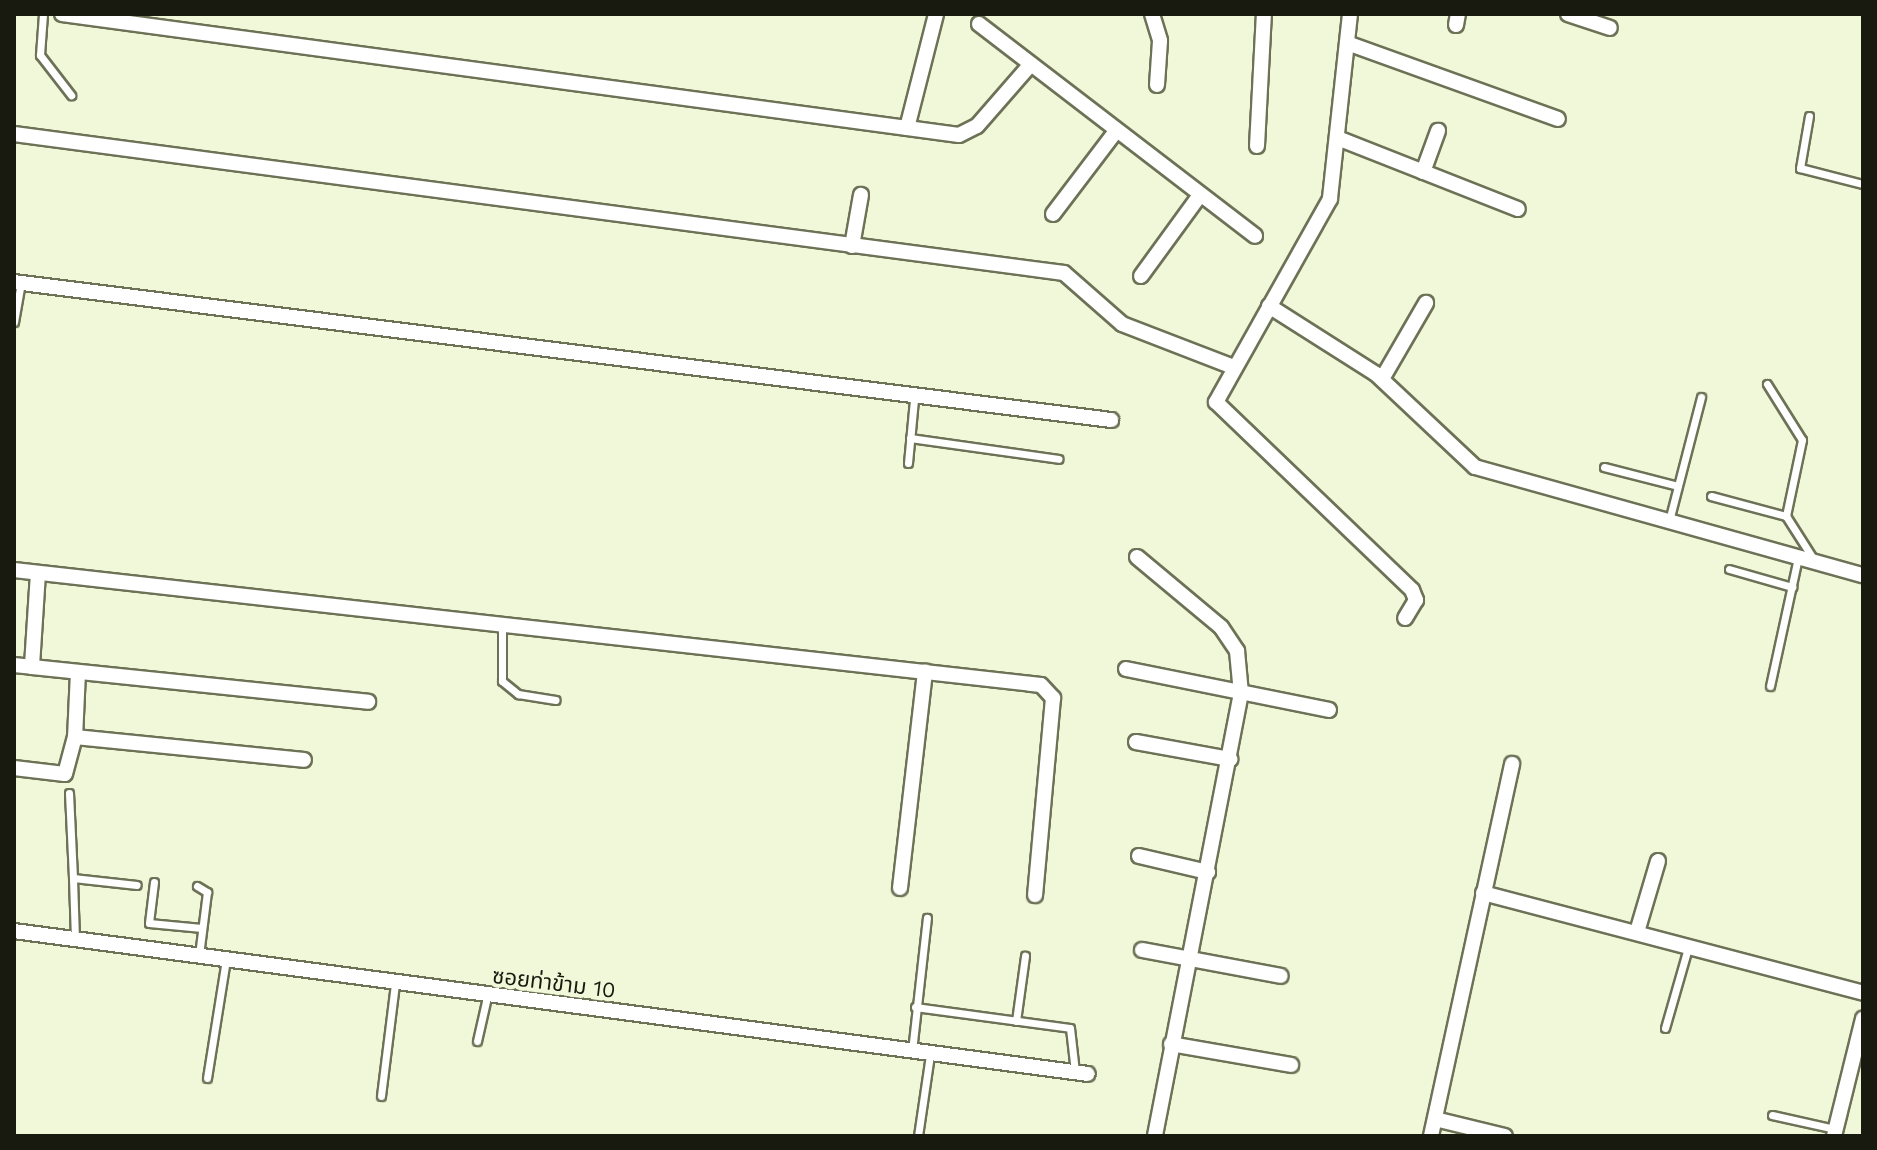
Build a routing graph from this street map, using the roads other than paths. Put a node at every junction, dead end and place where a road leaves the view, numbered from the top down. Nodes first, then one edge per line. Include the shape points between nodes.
1 (43, 14) edge
2 (62, 14) edge
3 (936, 14) edge
4 (1152, 14) edge
5 (1264, 14) edge
6 (1350, 14) edge
7 (1568, 14) edge
8 (979, 24) dead end
9 (1610, 28) dead end
10 (1347, 43) junction
11 (1031, 64) junction
12 (1157, 85) dead end
13 (71, 95) dead end
14 (1809, 116) dead end
15 (1558, 119) dead end
16 (907, 128) junction
17 (1116, 131) junction
18 (1438, 131) dead end
19 (14, 134) edge
20 (1340, 139) junction
21 (1257, 146) dead end
22 (1423, 172) junction
23 (1863, 184) edge
24 (861, 195) dead end
25 (1200, 195) junction
26 (1518, 209) dead end
27 (1053, 214) dead end
28 (1255, 236) dead end
29 (852, 246) junction
30 (1141, 276) dead end
31 (17, 283) edge
32 (1426, 303) dead end
33 (1269, 306) junction
34 (14, 322) edge
35 (1231, 366) junction
36 (1382, 379) junction
37 (1767, 384) dead end
38 (1701, 397) dead end
39 (914, 399) junction
40 (1111, 420) dead end
41 (910, 438) junction
42 (1059, 459) dead end
43 (908, 463) dead end
44 (1604, 467) dead end
45 (1678, 486) junction
46 (1711, 496) dead end
47 (1786, 516) junction
48 (1670, 517) junction
49 (1799, 556) junction
50 (1137, 557) dead end
51 (1814, 560) junction
52 (1729, 569) dead end
53 (14, 570) edge
54 (38, 573) junction
55 (1863, 575) edge
56 (1792, 587) junction
57 (1405, 618) dead end
58 (502, 624) junction
59 (14, 665) edge
60 (32, 667) junction
61 (1126, 669) dead end
62 (925, 671) junction
63 (78, 672) junction
64 (1770, 686) dead end
65 (1241, 693) junction
66 (556, 700) dead end
67 (368, 702) dead end
68 (1329, 710) dead end
69 (75, 737) junction
70 (1136, 742) dead end
71 (1230, 759) junction
72 (304, 760) dead end
73 (1512, 764) dead end
74 (14, 768) edge
75 (69, 793) dead end
76 (1139, 856) dead end
77 (1658, 861) dead end
78 (1208, 872) junction
79 (73, 878) junction
80 (154, 882) dead end
81 (137, 885) dead end
82 (197, 886) dead end
83 (900, 888) dead end
84 (1483, 893) junction
85 (1035, 895) dead end
86 (927, 918) dead end
87 (202, 928) junction
88 (14, 931) edge
89 (1637, 932) junction
90 (75, 939) junction
91 (1688, 948) junction
92 (1142, 950) dead end
93 (199, 955) junction
94 (1025, 956) dead end
95 (1189, 959) junction
96 (226, 960) junction
97 (1281, 976) dead end
98 (396, 981) junction
99 (1863, 993) edge
100 (487, 997) junction
101 (915, 1007) junction
102 (1863, 1019) edge
103 (1016, 1021) junction
104 (1665, 1028) dead end
105 (477, 1041) dead end
106 (1171, 1044) junction
107 (912, 1052) junction
108 (930, 1055) junction
109 (1291, 1065) dead end
110 (1082, 1073) joint
111 (207, 1078) dead end
112 (381, 1096) dead end
113 (1772, 1115) dead end
114 (1435, 1119) junction
115 (1835, 1133) edge
116 (918, 1136) edge
117 (1155, 1136) edge
118 (1431, 1136) edge
119 (1505, 1136) edge

1 - 13 lane via 40,55
2 - 16 street
3 - 16 street
4 - 12 street
5 - 21 street
6 - 10 street
7 - 9 street
8 - 11 street
10 - 15 street
10 - 20 street
11 - 16 street via 970,132
11 - 17 street
14 - 23 lane via 1800,168
17 - 25 street
17 - 27 street
18 - 22 street
19 - 29 street
20 - 22 street
20 - 33 street via 1330,199
22 - 26 street
24 - 29 street
25 - 28 street
25 - 30 street
29 - 35 street via 1064,273 1122,324
31 - 34 lane
31 - 39 street
32 - 36 street
33 - 35 street
33 - 36 street
35 - 57 street via 1216,402 1412,590 1416,600
36 - 48 street via 1475,467
37 - 47 lane via 1802,440
38 - 45 lane
39 - 40 street
39 - 41 lane
41 - 42 lane
41 - 43 lane
44 - 45 lane
45 - 48 lane
46 - 47 lane
47 - 51 lane
48 - 49 street
49 - 51 street
49 - 56 lane
50 - 65 street via 1226,633 1237,651
51 - 55 street
52 - 56 lane
53 - 54 street
54 - 58 street
54 - 60 street
56 - 64 lane
58 - 62 street
58 - 66 lane via 502,681 518,694
59 - 60 street
60 - 63 street
61 - 65 street
62 - 83 street
62 - 85 street via 1041,685 1052,694
63 - 67 street
63 - 69 street
65 - 68 street
65 - 71 street
69 - 72 street
69 - 74 street via 65,774
70 - 71 street
71 - 78 street
73 - 84 street
75 - 79 lane
76 - 78 street
77 - 89 street
78 - 95 street
79 - 81 lane
79 - 90 lane
80 - 87 lane via 149,923
82 - 87 lane via 207,892
84 - 89 street
84 - 114 street
86 - 101 lane
87 - 93 lane
88 - 90 street, ซอยท่าข้าม 10
89 - 91 street
90 - 93 street, ซอยท่าข้าม 10
91 - 99 street
91 - 104 lane
92 - 95 street
93 - 96 street, ซอยท่าข้าม 10
94 - 103 lane
95 - 97 street
95 - 106 street
96 - 98 street, ซอยท่าข้าม 10
96 - 111 lane
98 - 100 street, ซอยท่าข้าม 10
98 - 112 lane
100 - 105 lane
100 - 107 street, ซอยท่าข้าม 10
101 - 103 lane
101 - 107 lane
102 - 115 street
103 - 110 lane via 1070,1028
106 - 109 street
106 - 117 street
107 - 108 street, ซอยท่าข้าม 10
108 - 110 street, ซอยท่าข้าม 10
108 - 116 lane
113 - 115 lane
114 - 118 street
114 - 119 street

